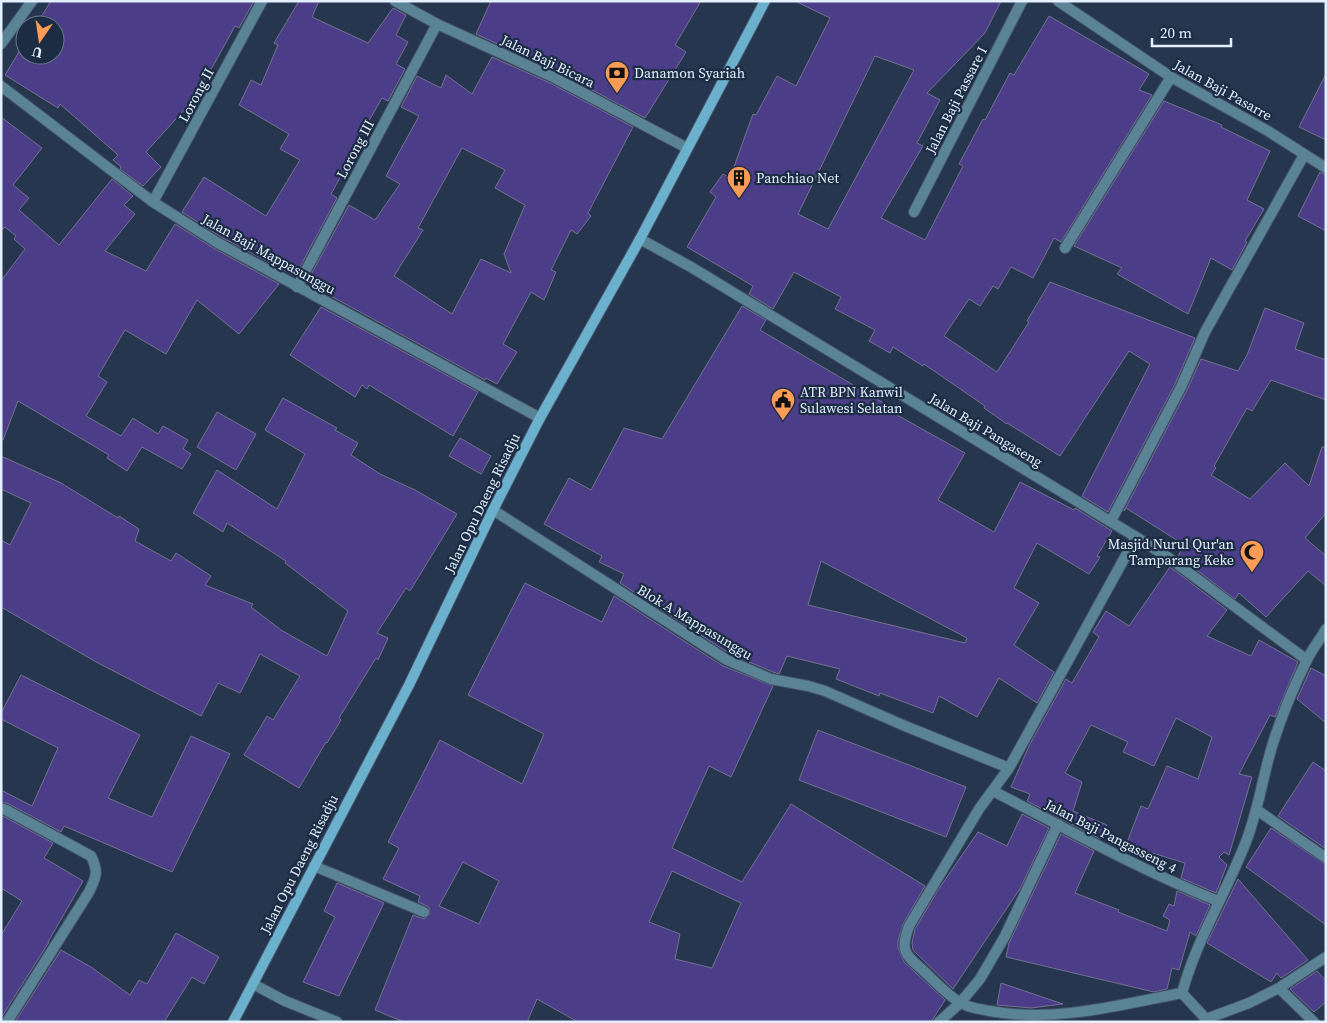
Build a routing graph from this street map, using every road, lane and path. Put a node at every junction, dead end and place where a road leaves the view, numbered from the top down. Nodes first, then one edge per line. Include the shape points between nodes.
1 (32, 1) edge
2 (262, 1) edge
3 (395, 1) edge
4 (765, 1) edge
5 (1022, 1) edge
6 (1058, 1) edge
7 (437, 24) junction
8 (1, 44) edge
9 (1171, 77) junction
10 (1, 86) edge
11 (687, 148) junction
12 (1304, 155) junction
13 (1326, 168) edge
14 (153, 202) junction
15 (914, 212) dead end
16 (640, 239) junction
17 (1065, 248) dead end
18 (298, 287) junction
19 (540, 418) junction
20 (493, 510) junction
21 (1111, 521) junction
22 (1136, 537) junction
23 (1326, 629) edge
24 (1307, 660) junction
25 (1010, 768) junction
26 (993, 791) junction
27 (4, 809) dead end
28 (1257, 810) junction
29 (1058, 824) junction
30 (1326, 858) edge
31 (314, 866) junction
32 (1218, 901) junction
33 (424, 912) dead end
34 (1326, 957) edge
35 (252, 984) junction
36 (1279, 988) junction
37 (1182, 993) junction
38 (960, 1003) junction
39 (943, 1020) edge
40 (1206, 1020) edge
41 (7, 1022) edge
42 (233, 1022) edge
43 (338, 1022) edge
44 (1314, 1022) edge

1 - 8 street
2 - 14 street, Lorong II
3 - 7 street, Jalan Baji Bicara
4 - 11 main road, Jalan Opu Daeng Risadju
5 - 15 street, Jalan Baji Passare I
6 - 9 street, Jalan Baji Pasarre
7 - 11 street, Jalan Baji Bicara via 553,77
7 - 18 street, Lorong III
9 - 12 street, Jalan Baji Pasarre via 1268,130
9 - 17 street
10 - 14 street, Jalan Baji Mappasunggu
11 - 16 main road, Jalan Opu Daeng Risadju
12 - 13 street, Jalan Baji Pasarre
12 - 21 street via 1205,332 1181,387
14 - 18 street, Jalan Baji Mappasunggu
16 - 19 main road, Jalan Opu Daeng Risadju
16 - 21 street, Jalan Baji Pangaseng
18 - 19 street, Jalan Baji Mappasunggu
19 - 20 main road, Jalan Opu Daeng Risadju
20 - 25 street, Blok A Mappasunggu via 727,660 771,679 825,691
20 - 31 main road, Jalan Opu Daeng Risadju via 409,685
21 - 22 street, Jalan Baji Pangaseng
22 - 24 street, Jalan Baji Pangaseng
22 - 25 street
23 - 24 street
24 - 28 street via 1292,690 1273,745
25 - 26 street
26 - 29 street, Jalan Baji Pangasseng 4
26 - 38 street via 938,877 909,926 905,939 904,951 911,960
27 - 41 street via 91,856 96,865 96,876 89,892
28 - 30 street
28 - 32 street
29 - 32 street, Jalan Baji Pangasseng 4 via 1179,886
29 - 38 street via 1006,936 980,979
31 - 33 street
31 - 35 main road, Jalan Opu Daeng Risadju
32 - 37 street via 1189,966
34 - 36 street
35 - 42 main road, Jalan Opu Daeng Risadju
35 - 43 street
36 - 40 street
36 - 44 street
37 - 38 street via 1096,1010 1041,1015 994,1012
37 - 40 street
38 - 39 street

